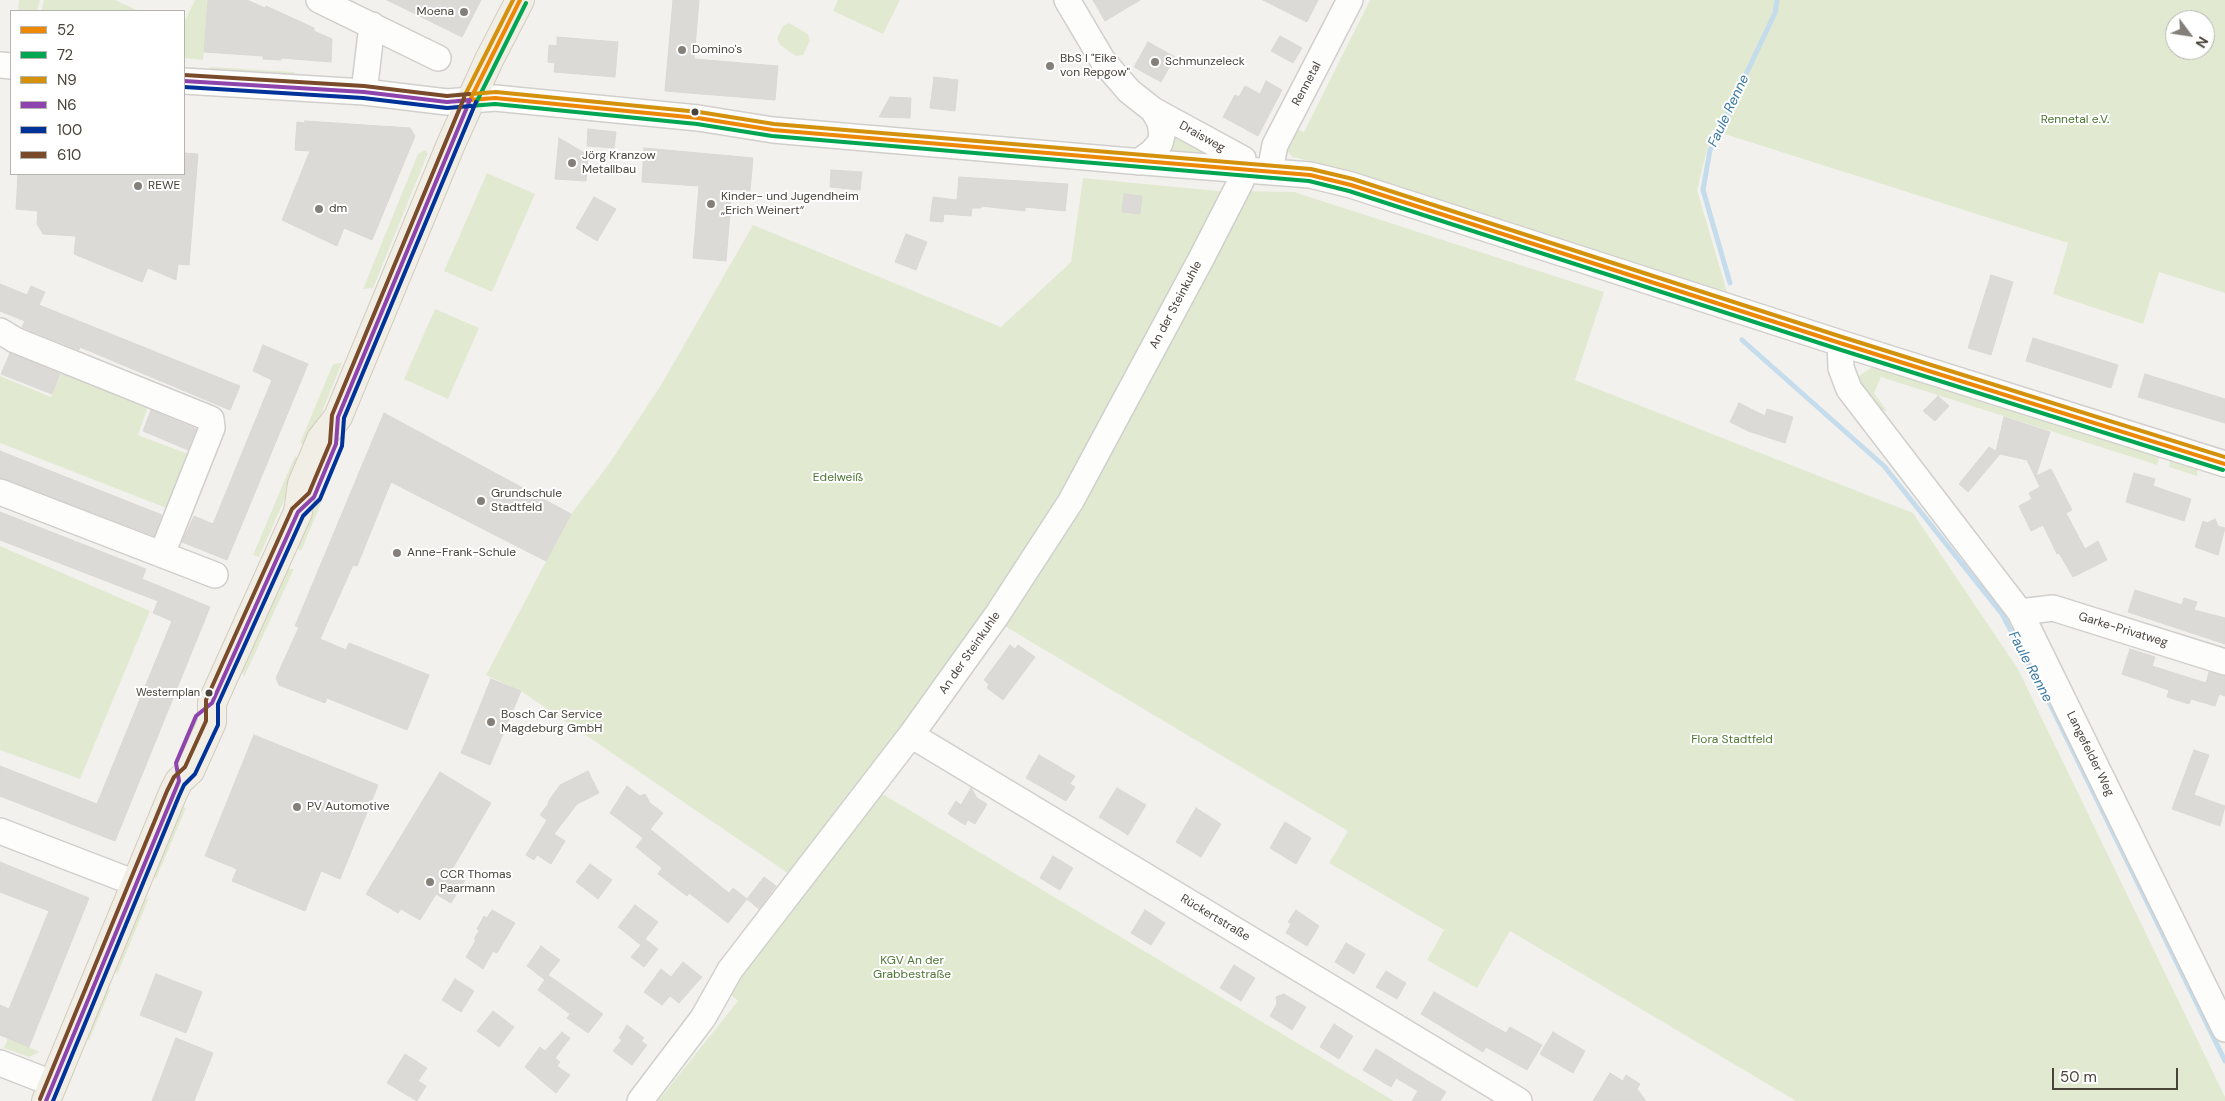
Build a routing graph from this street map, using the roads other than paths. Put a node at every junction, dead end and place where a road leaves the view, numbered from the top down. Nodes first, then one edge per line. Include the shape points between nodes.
1 (319, 0) edge
2 (520, 0) edge
3 (1067, 0) edge
4 (1350, 0) edge
5 (372, 26) junction
6 (438, 58) dead end
7 (185, 81) edge
8 (364, 92) junction
9 (470, 100) junction
10 (1153, 110) junction
11 (1138, 162) junction
12 (1243, 169) junction
13 (1270, 170) junction
14 (1, 334) edge
15 (1840, 343) junction
16 (2225, 464) edge
17 (0, 492) edge
18 (162, 554) junction
19 (215, 575) dead end
20 (2020, 612) junction
21 (2225, 662) edge
22 (911, 735) junction
23 (0, 831) edge
24 (135, 883) junction
25 (2225, 1029) edge
26 (0, 1063) edge
27 (50, 1093) edge
28 (640, 1101) edge
29 (1520, 1101) edge

1 - 5 street
2 - 9 main road
3 - 10 street, Draisweg via 1110,69 1129,91
4 - 13 street, Rennetal via 1275,145
5 - 6 street
5 - 8 street
7 - 8 street
8 - 9 street via 447,102
9 - 11 street via 496,98 698,118 774,130
9 - 24 main road via 338,417 336,444 314,497 298,512 212,703 196,716 176,764 179,781
10 - 11 street, Draisweg via 1160,122 1161,140
10 - 12 street, Draisweg via 1243,159
11 - 12 street
12 - 13 street
12 - 22 street, An der Steinkuhle via 1241,181 1205,252 1071,501 997,615
13 - 15 street via 1351,185
14 - 18 street via 212,420 213,426
15 - 16 street
15 - 20 street, Langefelder Weg via 1841,368 1849,389
17 - 18 street
18 - 19 street
20 - 21 street, Garke-Privatweg via 2053,608
20 - 25 street, Langefelder Weg
22 - 28 street, An der Steinkuhle via 730,970 703,1018
22 - 29 street, Rückertstraße
23 - 24 street
24 - 27 main road
26 - 27 street

